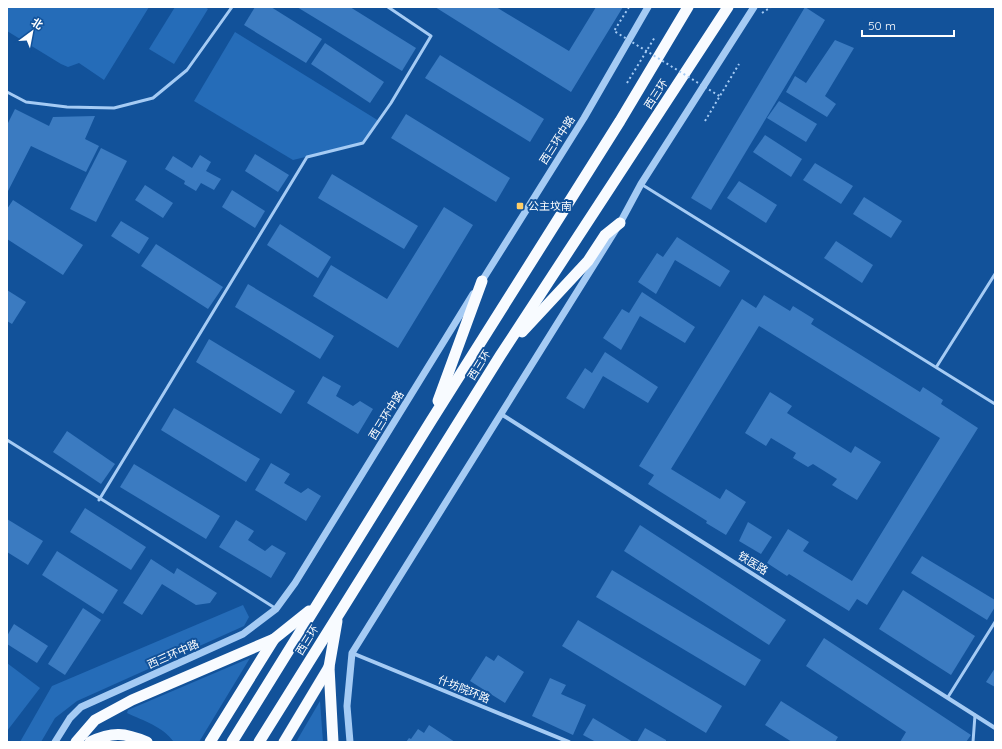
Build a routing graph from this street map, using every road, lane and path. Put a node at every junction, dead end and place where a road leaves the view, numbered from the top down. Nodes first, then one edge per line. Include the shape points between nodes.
1 (232, 7) edge
2 (388, 7) edge
3 (629, 7) edge
4 (648, 7) edge
5 (688, 7) edge
6 (728, 7) edge
7 (754, 7) edge
8 (658, 33) dead end
9 (646, 51) junction
10 (739, 64) dead end
11 (627, 83) dead end
12 (7, 92) edge
13 (721, 97) junction
14 (705, 121) dead end
15 (641, 184) junction
16 (620, 223) junction
17 (995, 274) edge
18 (482, 280) junction
19 (500, 356) junction
20 (937, 366) junction
21 (995, 404) edge
22 (500, 414) junction
23 (431, 421) junction
24 (7, 440) edge
25 (99, 500) junction
26 (316, 606) junction
27 (276, 609) junction
28 (338, 614) junction
29 (995, 622) edge
30 (274, 639) junction
31 (352, 653) junction
32 (329, 667) junction
33 (948, 697) junction
34 (975, 715) junction
35 (995, 728) edge
36 (55, 742) edge
37 (76, 742) edge
38 (90, 742) edge
39 (147, 742) edge
40 (210, 742) edge
41 (232, 742) edge
42 (259, 742) edge
43 (284, 742) edge
44 (333, 742) edge
45 (350, 742) edge
46 (569, 742) edge
47 (973, 742) edge

1 - 12 lane via 187,70 153,98 114,108 98,108 26,102
2 - 25 lane via 431,36 391,103 363,143 307,157
3 - 9 path, bridge via 614,31
4 - 18 street, 西三环中路 via 584,118
5 - 23 highway, 西三环 via 620,121
6 - 19 highway, 西三环
7 - 15 street
8 - 9 path
9 - 11 path
9 - 13 path, bridge
10 - 13 path
13 - 14 path
15 - 16 street
15 - 20 lane
16 - 19 highway via 605,235 588,261
16 - 22 street
17 - 20 lane
18 - 23 highway
18 - 27 street, 西三环中路
19 - 28 highway, 西三环
20 - 21 lane
22 - 31 street
22 - 33 street, 铁医路
23 - 26 highway, 西三环
24 - 25 lane
25 - 27 lane
26 - 30 highway
26 - 41 highway, 西三环
27 - 36 street, 西三环中路 via 243,634 81,707 70,718
28 - 32 highway
28 - 42 highway, 西三环
29 - 33 lane
30 - 37 highway via 132,700 95,720
30 - 40 highway
31 - 45 street via 347,706
31 - 46 street, 什坊院环路
32 - 43 highway
32 - 44 highway
33 - 34 street, 铁医路
34 - 35 street, 铁医路
34 - 47 lane
38 - 39 highway via 105,735 126,734

